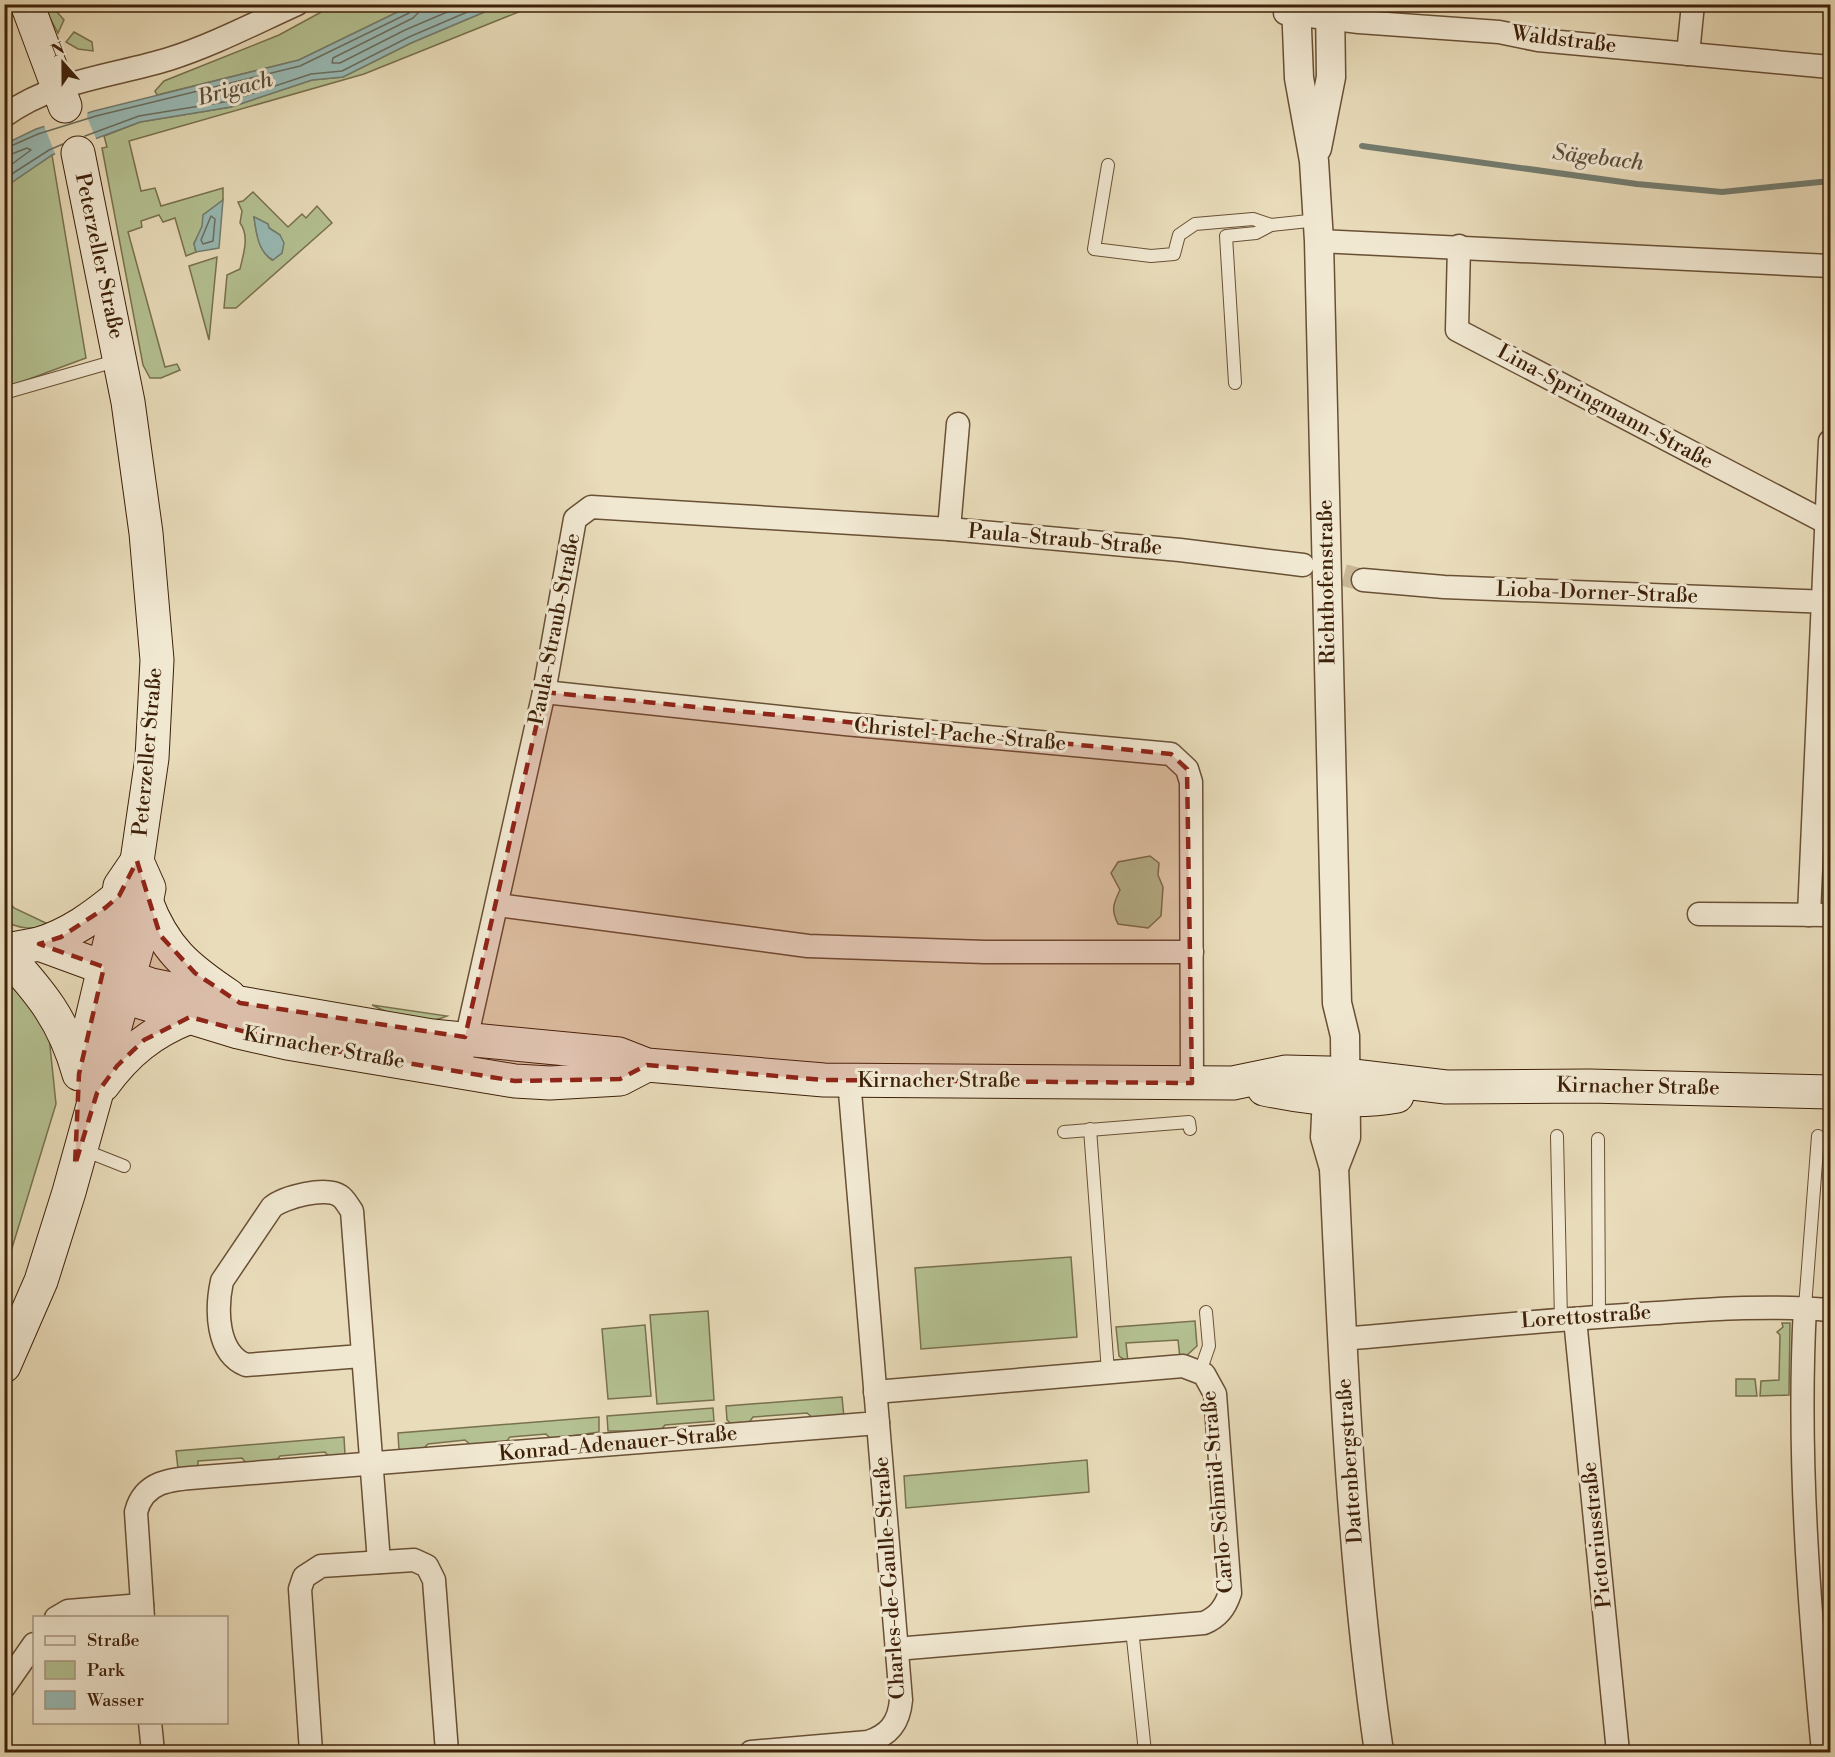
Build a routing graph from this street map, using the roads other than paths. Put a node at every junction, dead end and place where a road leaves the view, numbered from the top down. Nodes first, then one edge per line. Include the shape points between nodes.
1 (27, 4) edge
2 (297, 4) edge
3 (1693, 4) edge
4 (1292, 11) edge
5 (1331, 12) edge
6 (1688, 54) junction
7 (1830, 68) edge
8 (62, 97) junction
9 (4, 116) edge
10 (78, 153) dead end
11 (1314, 161) junction
12 (1108, 165) dead end
13 (1271, 225) junction
14 (1318, 230) junction
15 (1459, 246) junction
16 (1830, 266) edge
17 (120, 360) junction
18 (1235, 383) dead end
19 (4, 393) edge
20 (957, 424) dead end
21 (1830, 441) edge
22 (1827, 522) junction
23 (949, 529) junction
24 (1303, 564) tunnel mouth
25 (1363, 580) tunnel mouth
26 (1827, 602) edge
27 (544, 692) junction
28 (132, 898) junction
29 (498, 905) junction
30 (1699, 914) dead end
31 (1820, 915) edge
32 (15, 948) edge
33 (1192, 952) junction
34 (113, 982) junction
35 (240, 1004) junction
36 (190, 1017) junction
37 (465, 1037) junction
38 (552, 1067) junction
39 (460, 1072) junction
40 (849, 1080) junction
41 (1192, 1083) junction
42 (88, 1084) junction
43 (1337, 1085) junction
44 (1830, 1092) edge
45 (1090, 1129) junction
46 (1190, 1129) dead end
47 (1064, 1131) dead end
48 (1557, 1136) dead end
49 (1818, 1136) dead end
50 (1598, 1139) dead end
51 (77, 1157) junction
52 (124, 1166) dead end
53 (1805, 1307) junction
54 (1830, 1310) edge
55 (1206, 1312) dead end
56 (1599, 1316) junction
57 (1568, 1319) junction
58 (1342, 1339) junction
59 (362, 1356) junction
60 (4, 1366) edge
61 (1200, 1371) junction
62 (1108, 1372) junction
63 (876, 1392) junction
64 (878, 1423) junction
65 (373, 1464) junction
66 (379, 1562) junction
67 (142, 1611) edge
68 (58, 1616) edge
69 (1132, 1629) junction
70 (33, 1645) edge
71 (896, 1649) junction
72 (4, 1687) edge
73 (150, 1724) edge
74 (153, 1752) edge
75 (311, 1752) edge
76 (447, 1752) edge
77 (751, 1752) edge
78 (1145, 1752) edge
79 (1379, 1752) edge
80 (1618, 1752) edge
81 (1823, 1752) edge

1 - 8 main road
2 - 8 street via 172,58 104,73
3 - 6 street
4 - 5 street, Waldstraße
4 - 11 street, Richthofenstraße
5 - 6 street, Waldstraße via 1538,40
5 - 11 street, Richthofenstraße via 1331,77
6 - 7 street, Waldstraße
8 - 9 street via 38,97
10 - 17 main road, Peterzeller Straße
11 - 14 street, Richthofenstraße
12 - 13 lane via 1094,249 1151,256 1174,254 1179,235 1195,224 1253,219
13 - 14 lane
13 - 18 lane via 1256,233 1226,236
14 - 15 street
14 - 43 street, Richthofenstraße via 1337,1003 1345,1036
15 - 16 street
15 - 22 street, Lina-Springmann-Straße via 1457,330
17 - 19 lane, Peterzeller Straße
17 - 28 main road, Peterzeller Straße via 146,533 157,660 152,758 137,861 149,888
20 - 23 street, Paula-Straub-Straße
21 - 22 street
22 - 26 street
23 - 24 street, Paula-Straub-Straße
23 - 27 street, Paula-Straub-Straße via 591,507 575,519
25 - 26 street, Lioba-Dorner-Straße
26 - 31 street
27 - 29 street, Paula-Straub-Straße
27 - 33 street, Christel-Pache-Straße via 1171,754 1181,761 1191,782
28 - 32 main road via 61,937
28 - 34 main road, Peterzeller Straße
28 - 35 main road via 195,973
29 - 33 street via 808,946 985,952
29 - 37 street, Paula-Straub-Straße
30 - 31 street
32 - 34 main road, Kirnacher Straße via 27,962
32 - 42 main road via 58,1017
33 - 41 street, Christel-Pache-Straße
34 - 35 main road, Kirnacher Straße via 151,985
34 - 36 main road, Kirnacher Straße
34 - 42 main road, Peterzeller Straße
35 - 37 main road, Kirnacher Straße via 432,1036
36 - 39 main road, Kirnacher Straße via 287,1043
36 - 42 main road via 144,1040 117,1066
37 - 38 main road, Kirnacher Straße
37 - 39 street, Paula-Straub-Straße
38 - 39 main road, Kirnacher Straße via 515,1081
38 - 40 main road, Kirnacher Straße via 619,1054 647,1065
40 - 41 main road, Kirnacher Straße
40 - 63 street
41 - 43 main road, Kirnacher Straße via 1233,1083 1286,1094
42 - 51 main road
43 - 44 main road, Kirnacher Straße
43 - 58 street, Dattenbergstraße via 1325,1137 1334,1168
45 - 46 lane via 1189,1122
45 - 47 lane
45 - 62 lane
48 - 57 lane
49 - 53 lane
50 - 56 lane
51 - 52 lane
51 - 60 main road via 41,1281
53 - 54 street, Lorettostraße
53 - 56 street, Lorettostraße
53 - 81 street via 1804,1441 1810,1613
55 - 61 lane via 1209,1346
56 - 57 street, Lorettostraße
57 - 58 street, Lorettostraße
57 - 80 street, Pictoriusstraße
58 - 79 street, Dattenbergstraße via 1351,1495 1367,1670
59 - 59 street via 352,1211 341,1196 332,1192 280,1200 222,1281 222,1341 227,1352 246,1365
59 - 65 street
61 - 62 street, Carlo-Schmid-Straße via 1183,1366
61 - 69 street, Carlo-Schmid-Straße via 1215,1394 1230,1593 1220,1613 1204,1623
62 - 63 street, Carlo-Schmid-Straße
63 - 64 street
64 - 65 street, Konrad-Adenauer-Straße
64 - 71 street, Charles-de-Gaulle-Straße
65 - 66 street
65 - 67 street, Konrad-Adenauer-Straße via 158,1483 139,1501 136,1512
66 - 75 street via 321,1566 309,1571 301,1583
66 - 76 street via 414,1560 427,1566 434,1580
67 - 68 street via 68,1611
69 - 71 street, Carlo-Schmid-Straße
69 - 78 lane
70 - 72 street
71 - 77 street, Charles-de-Gaulle-Straße via 900,1712 893,1728 879,1739
73 - 74 street

